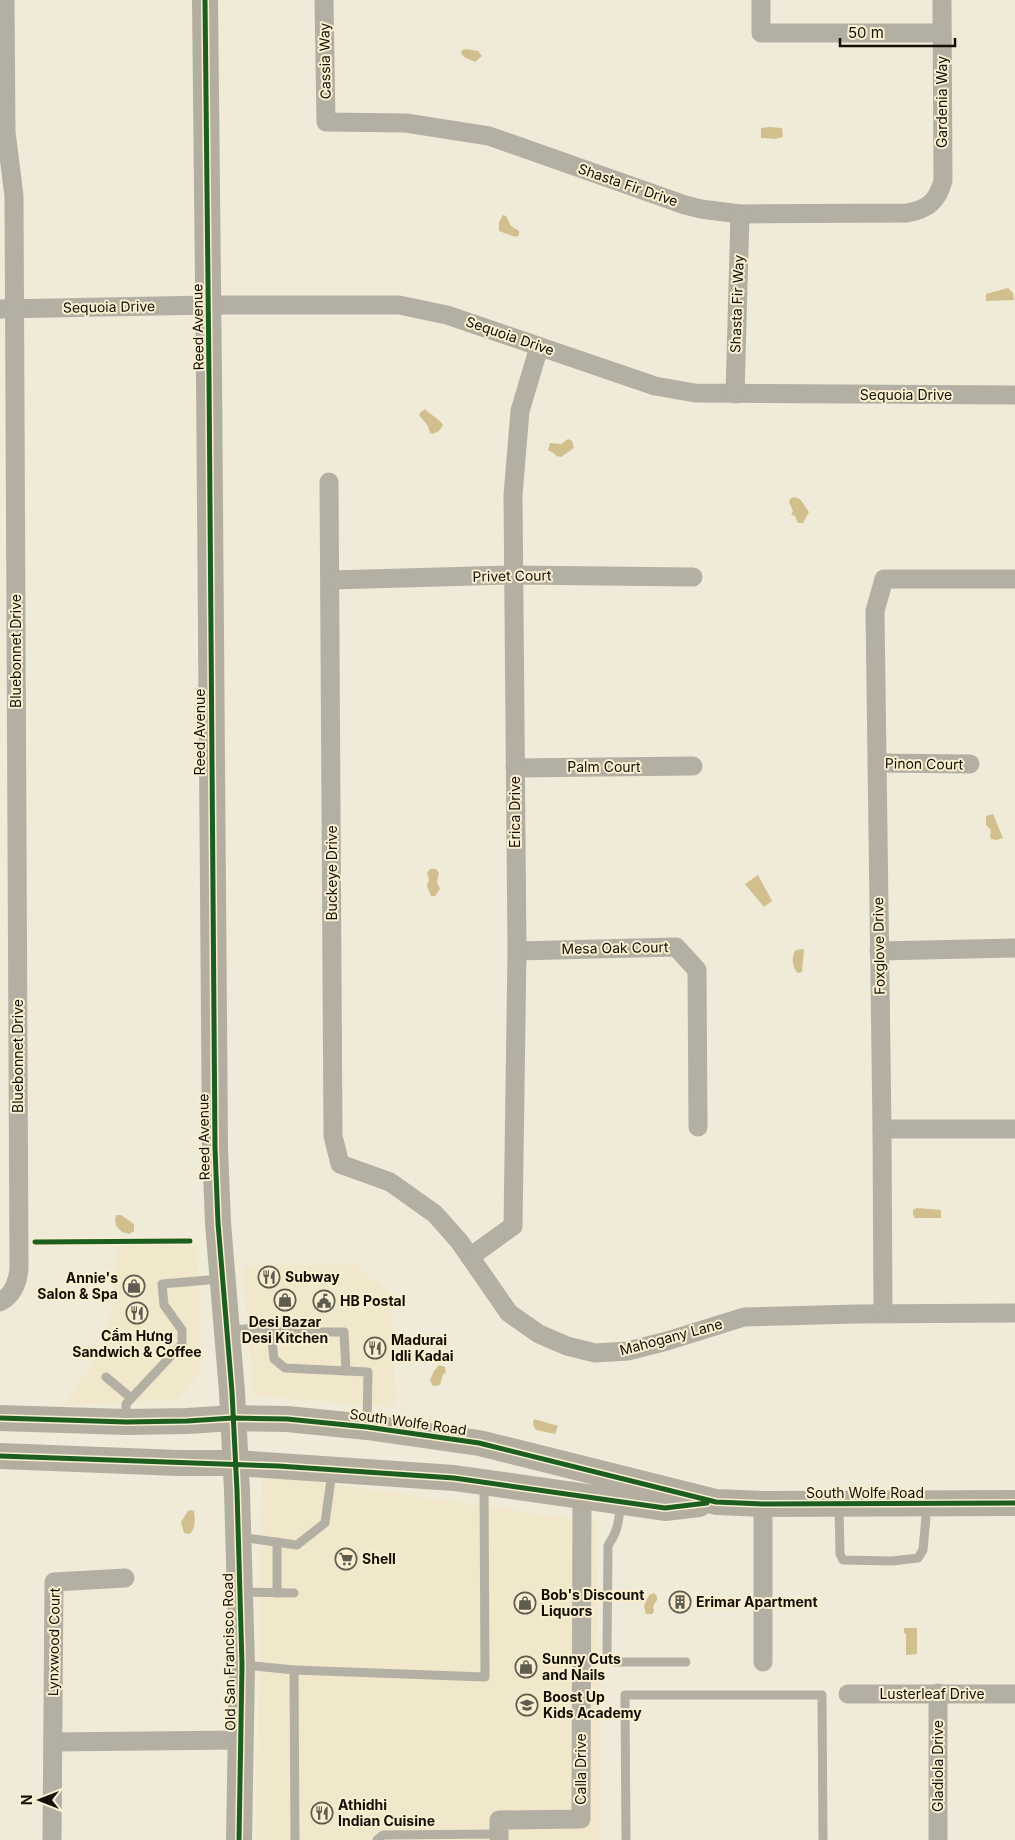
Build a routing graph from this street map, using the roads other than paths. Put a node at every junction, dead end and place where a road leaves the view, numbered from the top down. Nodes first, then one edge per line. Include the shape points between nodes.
1 (5, 0) edge
2 (205, 0) edge
3 (324, 0) edge
4 (761, 0) edge
5 (942, 0) edge
6 (942, 33) junction
7 (326, 122) joint
8 (933, 201) joint
9 (740, 214) junction
10 (209, 305) junction
11 (7, 309) edge
12 (539, 347) junction
13 (735, 394) junction
14 (1015, 395) edge
15 (330, 482) dead end
16 (514, 575) junction
17 (693, 577) dead end
18 (1015, 579) edge
19 (331, 580) junction
20 (877, 763) junction
21 (970, 764) dead end
22 (693, 766) dead end
23 (515, 768) junction
24 (8, 792) edge
25 (1015, 948) edge
26 (516, 950) junction
27 (879, 951) junction
28 (698, 1127) dead end
29 (882, 1129) junction
30 (1015, 1129) edge
31 (340, 1164) joint
32 (470, 1257) junction
33 (222, 1279) junction
34 (3, 1300) edge
35 (1015, 1313) edge
36 (883, 1314) junction
37 (227, 1330) junction
38 (271, 1332) junction
39 (346, 1371) junction
40 (106, 1377) dead end
41 (128, 1410) junction
42 (0, 1418) edge
43 (233, 1418) junction
44 (367, 1427) junction
45 (0, 1456) edge
46 (236, 1463) junction
47 (333, 1470) junction
48 (484, 1482) junction
49 (582, 1496) junction
50 (621, 1502) junction
51 (716, 1502) junction
52 (1015, 1503) edge
53 (763, 1504) junction
54 (839, 1504) junction
55 (927, 1504) junction
56 (238, 1537) junction
57 (277, 1542) junction
58 (125, 1578) dead end
59 (240, 1592) junction
60 (277, 1593) junction
61 (294, 1593) dead end
62 (686, 1662) dead end
63 (763, 1662) dead end
64 (242, 1665) junction
65 (294, 1670) junction
66 (938, 1693) junction
67 (848, 1694) dead end
68 (1015, 1694) edge
69 (241, 1740) junction
70 (53, 1742) junction
71 (499, 1837) edge
72 (52, 1840) edge
73 (239, 1840) edge
74 (296, 1840) edge
75 (377, 1840) edge
76 (626, 1840) edge
77 (823, 1840) edge
78 (938, 1840) edge

1 - 11 street, Bluebonnet Drive via 6,132 14,196
2 - 10 main road, Reed Avenue
3 - 7 street, Cassia Way
4 - 6 street via 761,33
5 - 6 street, Gardenia Way
6 - 8 street, Gardenia Way via 943,180
7 - 9 street, Shasta Fir Drive via 406,123 489,136 685,205
8 - 9 street, Shasta Fir Drive via 925,208 907,213
9 - 13 street, Shasta Fir Way
10 - 11 street, Sequoia Drive
10 - 12 street, Sequoia Drive via 400,306 447,315
10 - 33 main road, Reed Avenue via 215,1148
11 - 24 street, Bluebonnet Drive
12 - 13 street, Sequoia Drive via 655,386 695,393
12 - 16 street, Erica Drive via 520,411 514,494
13 - 14 street, Sequoia Drive
15 - 19 street, Buckeye Drive
16 - 17 street, Privet Court
16 - 19 street, Privet Court
16 - 23 street, Erica Drive
18 - 20 street, Foxglove Drive via 884,579 875,611
19 - 31 street, Buckeye Drive via 333,1136
20 - 21 street, Pinon Court
20 - 27 street, Foxglove Drive
22 - 23 street, Palm Court
23 - 26 street, Erica Drive
24 - 34 street, Bluebonnet Drive via 19,1268 16,1285
25 - 27 street
26 - 28 street, Mesa Oak Court via 676,947 697,970
26 - 32 street, Erica Drive via 513,1226
27 - 29 street, Foxglove Drive
29 - 30 street
29 - 36 street, Foxglove Drive
31 - 32 street, Mahogany Lane via 390,1182 435,1214
32 - 36 street, Mahogany Lane via 509,1313 539,1334 595,1354 636,1349 744,1317
33 - 37 main road, Reed Avenue
33 - 41 lane via 162,1284 164,1304 182,1330 182,1344
35 - 36 street, Mahogany Lane
37 - 38 lane via 262,1328
37 - 43 main road, Reed Avenue
38 - 39 lane via 274,1359 285,1368
38 - 39 lane via 344,1332
39 - 44 lane via 368,1372
40 - 41 lane
41 - 42 main road, South Wolfe Road
41 - 43 main road, South Wolfe Road via 187,1421
43 - 44 main road, South Wolfe Road via 287,1419
43 - 46 main road, Reed Avenue
44 - 51 main road, South Wolfe Road via 479,1444
45 - 46 main road, South Wolfe Road
46 - 47 main road, South Wolfe Road
46 - 56 main road, Old San Francisco Road
47 - 48 main road, South Wolfe Road
47 - 57 lane via 325,1523 297,1545
48 - 49 main road, South Wolfe Road
48 - 65 lane via 485,1677
49 - 50 main road, South Wolfe Road
49 - 71 street, Calla Drive via 581,1819 499,1820
50 - 51 main road, South Wolfe Road via 665,1508
50 - 62 lane via 618,1523 608,1546 609,1659 615,1662
51 - 53 main road, South Wolfe Road
52 - 55 main road, South Wolfe Road
53 - 54 main road, South Wolfe Road
53 - 63 street
54 - 55 main road, South Wolfe Road
54 - 55 lane via 840,1554 843,1560 892,1561 918,1558 923,1550
56 - 57 lane
56 - 59 main road, Old San Francisco Road
57 - 60 lane
58 - 70 street, Lynxwood Court via 54,1582
59 - 60 lane
59 - 64 main road, Old San Francisco Road
60 - 61 lane
64 - 65 lane
64 - 69 main road, Old San Francisco Road
65 - 74 lane
66 - 67 street, Lusterleaf Drive
66 - 68 street, Lusterleaf Drive
66 - 78 street, Gladiola Drive
69 - 70 street
69 - 73 main road, Old San Francisco Road
70 - 72 street, Lynxwood Court
71 - 75 lane via 383,1836
76 - 77 lane via 626,1695 802,1694 822,1694

